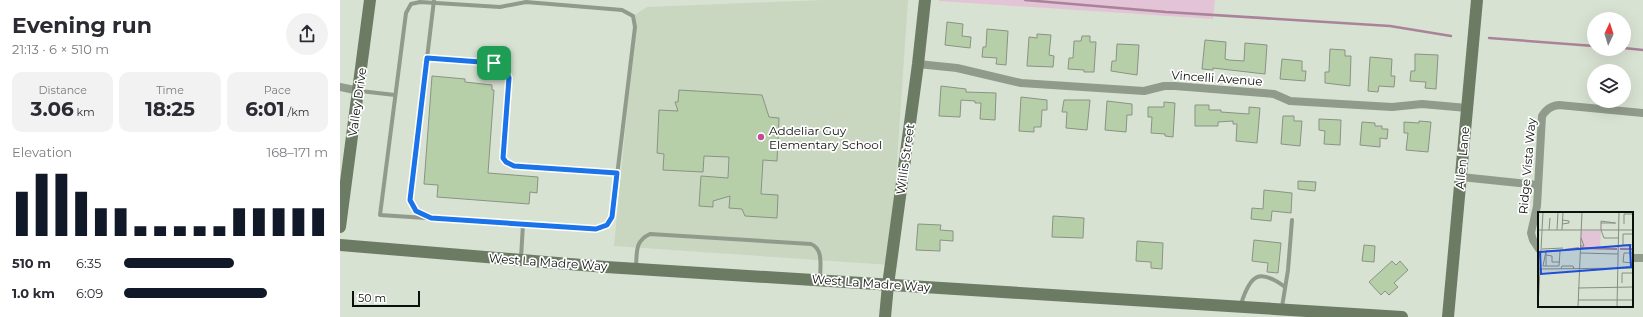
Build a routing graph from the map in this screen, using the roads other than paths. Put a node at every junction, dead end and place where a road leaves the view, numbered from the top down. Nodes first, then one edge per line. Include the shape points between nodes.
1 (370, 0) edge
2 (925, 0) edge
3 (1477, 0) edge
4 (434, 2) edge
5 (427, 58) junction
6 (918, 64) junction
7 (340, 87) edge
8 (359, 91) junction
9 (395, 95) junction
10 (1467, 108) junction
11 (1643, 113) edge
12 (617, 173) junction
13 (1461, 177) junction
14 (1538, 185) junction
15 (431, 218) junction
16 (1292, 220) dead end
17 (523, 224) junction
18 (340, 227) edge
19 (340, 246) edge
20 (1538, 248) edge
21 (520, 260) junction
22 (636, 268) junction
23 (820, 280) junction
24 (888, 284) junction
25 (1285, 287) junction
26 (1240, 307) junction
27 (1282, 310) junction
28 (885, 317) edge
29 (1402, 317) edge
30 (1448, 317) edge

1 - 8 street, Valley Drive
2 - 6 street, Willis Street
3 - 10 street, Allen Lane
4 - 5 lane
4 - 9 lane via 411,4 406,13
4 - 12 lane via 500,7 526,2 622,10 633,16 635,27
5 - 12 lane via 494,63 502,65 507,70 509,78 503,151 506,162 514,166
5 - 15 lane via 410,200 416,211
6 - 10 street, Vincelli Avenue via 957,68 1021,83 1144,90 1175,86 1274,94 1290,101 1392,107 1422,104
6 - 24 street, Willis Street
7 - 8 street
8 - 9 lane
8 - 18 street, Valley Drive
9 - 15 lane via 380,215
10 - 13 street, Allen Lane
11 - 14 street, Ridge Vista Way via 1559,105 1546,110 1542,116
12 - 17 lane via 612,217 607,225 596,229
13 - 14 street
13 - 30 street, Allen Lane
14 - 20 street, Ridge Vista Way via 1537,206 1531,233
15 - 17 lane
16 - 25 lane
17 - 21 lane
19 - 21 street, West La Madre Way
21 - 22 street, West La Madre Way
22 - 23 street, West La Madre Way
22 - 23 lane via 638,244 642,238 650,234 811,244 816,246 820,253
23 - 24 street, West La Madre Way
24 - 26 street, West La Madre Way
24 - 28 street, Willis Street
25 - 26 lane via 1267,276 1259,276 1251,280 1246,288
25 - 27 lane
26 - 27 street, West La Madre Way
27 - 29 street, West La Madre Way

